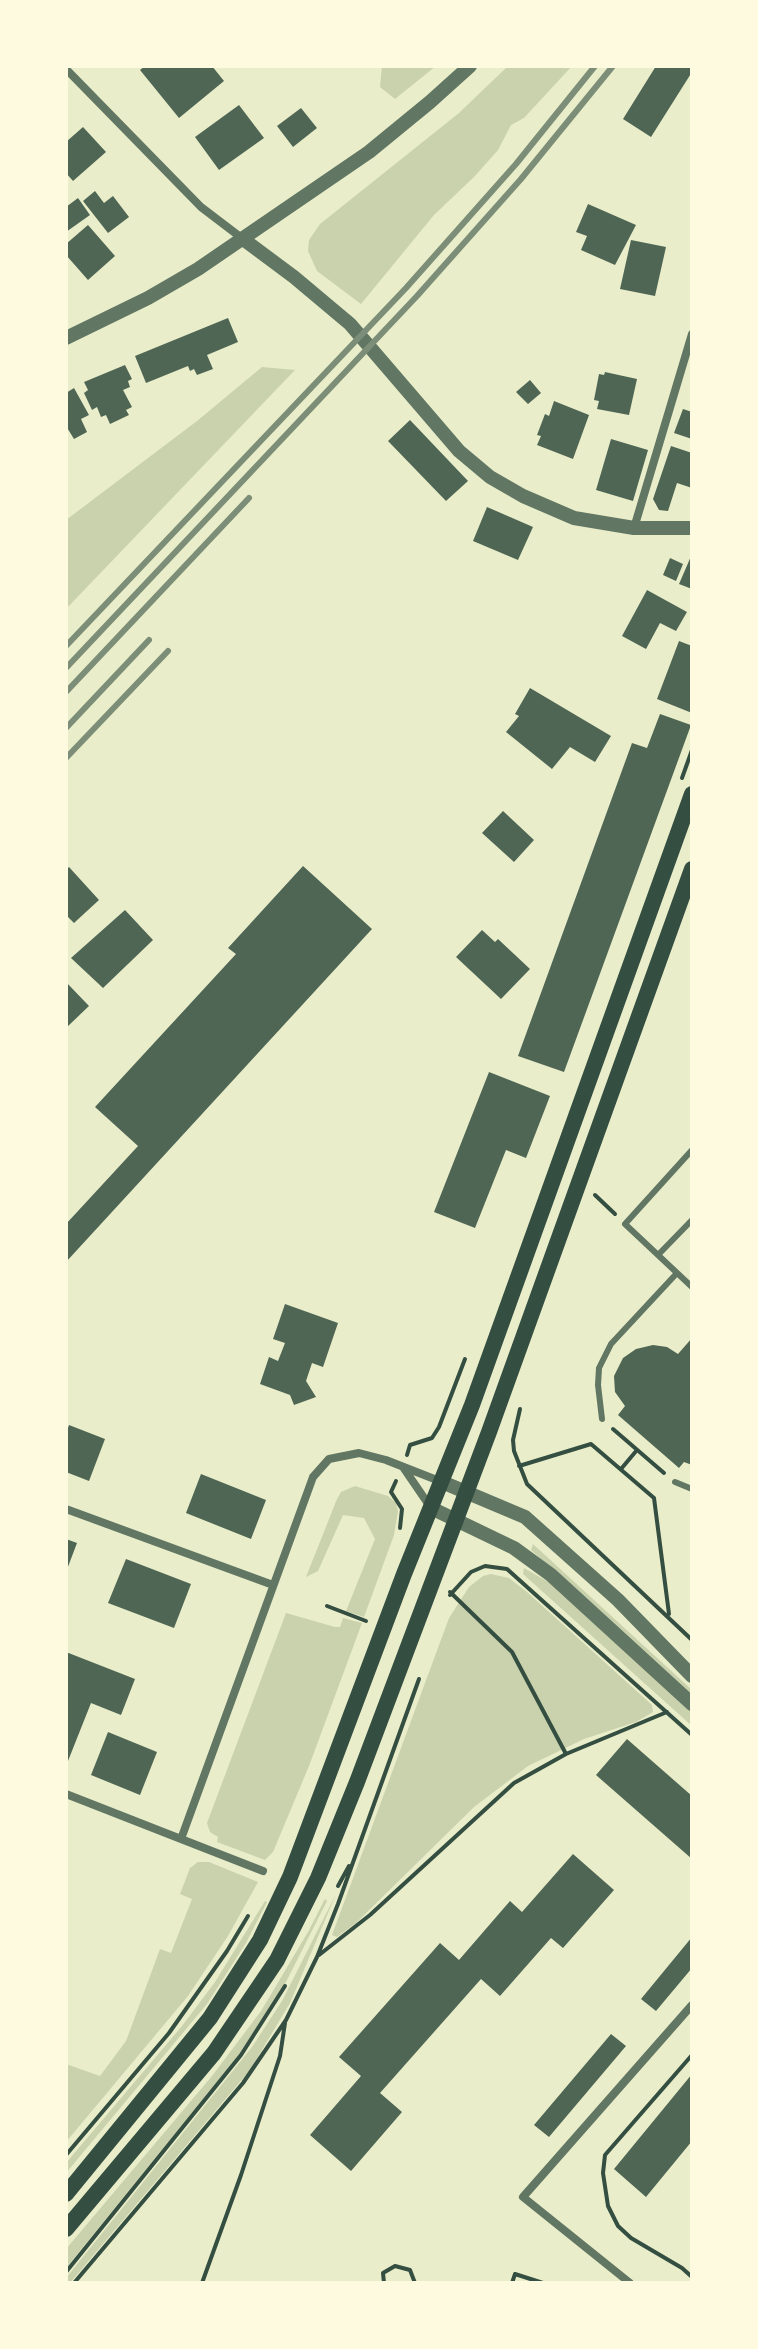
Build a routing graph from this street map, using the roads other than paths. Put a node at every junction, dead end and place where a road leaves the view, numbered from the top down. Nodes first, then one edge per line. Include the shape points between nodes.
1 (470, 66) edge
2 (66, 69) edge
3 (243, 239) junction
4 (692, 334) edge
5 (66, 338) edge
6 (634, 528) junction
7 (692, 528) edge
8 (692, 794) edge
9 (692, 869) edge
10 (692, 1150) edge
11 (692, 1220) edge
12 (658, 1255) junction
13 (677, 1273) junction
14 (692, 1287) edge
15 (602, 1419) road end
16 (402, 1466) junction
17 (442, 1482) junction
18 (675, 1482) road end
19 (692, 1489) edge
20 (465, 1492) junction
21 (431, 1508) junction
22 (66, 1509) edge
23 (455, 1519) junction
24 (273, 1585) junction
25 (692, 1676) edge
26 (692, 1704) edge
27 (66, 1794) edge
28 (181, 1839) junction
29 (263, 1871) dead end
30 (692, 2005) edge
31 (66, 2194) edge
32 (66, 2229) edge
33 (630, 2283) edge

1 - 3 street via 369,152
2 - 3 street via 201,207
3 - 5 street via 148,298
3 - 6 street via 350,324 459,451 490,477 574,518
4 - 6 street
6 - 7 street
8 - 17 main road
9 - 20 main road
10 - 12 lane via 625,1224
11 - 12 lane
12 - 13 lane
13 - 14 lane
13 - 15 lane via 611,1344 599,1368
16 - 17 street
16 - 21 street
16 - 24 street via 359,1453 329,1459 313,1477
17 - 20 street
17 - 21 main road
18 - 19 lane
20 - 23 main road
20 - 25 street via 525,1517 618,1600
21 - 23 street
21 - 31 main road via 307,1839 260,1940 210,2018
22 - 24 street
23 - 26 street via 514,1548 551,1575
23 - 32 main road via 344,1816 284,1947 194,2078
24 - 28 street
27 - 28 street
28 - 29 street
30 - 33 street via 523,2197

